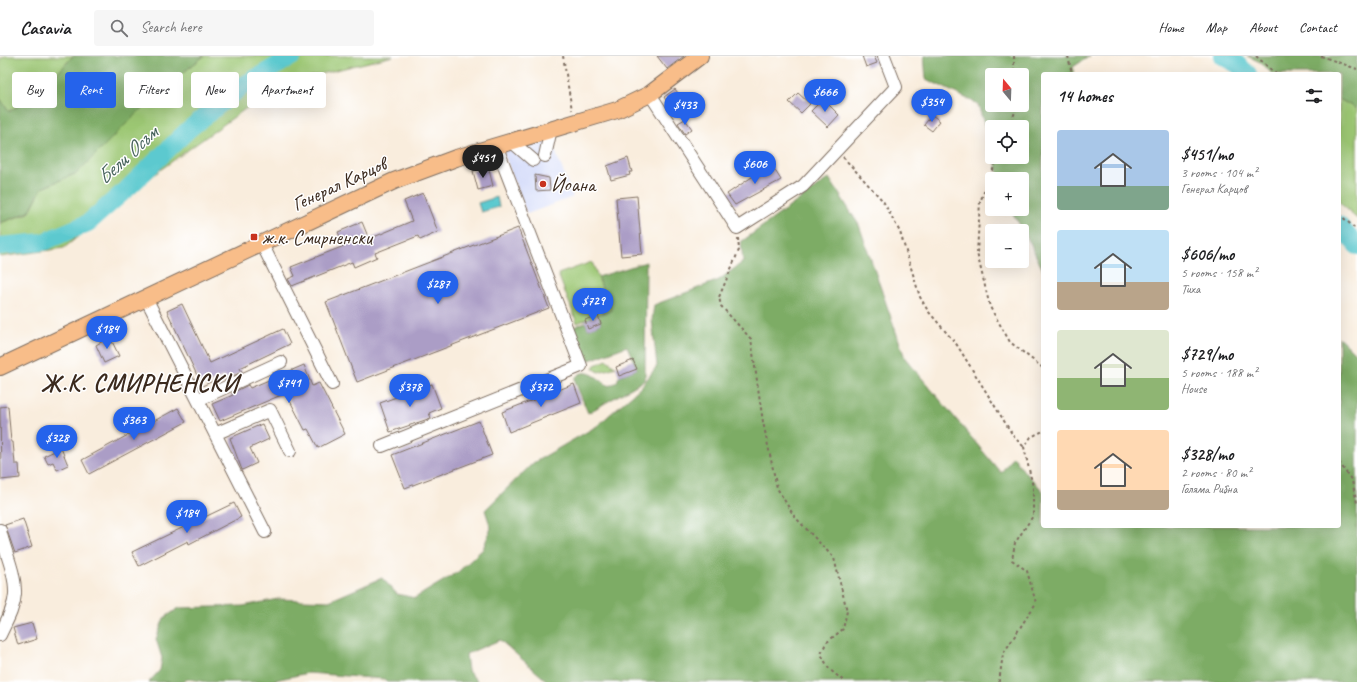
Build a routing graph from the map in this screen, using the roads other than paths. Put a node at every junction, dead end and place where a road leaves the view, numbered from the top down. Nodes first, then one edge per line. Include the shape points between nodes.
1 (700, 56) edge
2 (884, 56) edge
3 (650, 94) junction
4 (551, 129) junction
5 (511, 141) junction
6 (496, 146) junction
7 (545, 156) dead end
8 (532, 160) dead end
9 (262, 244) junction
10 (146, 298) junction
11 (281, 362) dead end
12 (0, 367) edge
13 (332, 384) dead end
14 (198, 400) junction
15 (215, 434) junction
16 (382, 446) dead end
17 (290, 451) dead end
18 (0, 530) edge
19 (265, 532) dead end
20 (0, 635) edge

1 - 3 main road, Генерал Карцов
2 - 3 street via 896,87 804,186 737,228
3 - 4 main road, Генерал Карцов via 618,110
4 - 5 main road, Генерал Карцов
4 - 7 street
5 - 6 main road, Генерал Карцов
5 - 8 street
6 - 9 main road, Генерал Карцов via 394,181
6 - 16 street via 581,366
9 - 10 main road, Генерал Карцов
9 - 13 street
10 - 12 main road, Генерал Карцов
10 - 14 street
11 - 14 street
14 - 15 street
15 - 17 street via 270,410
15 - 19 street
18 - 20 street via 15,594 11,612

